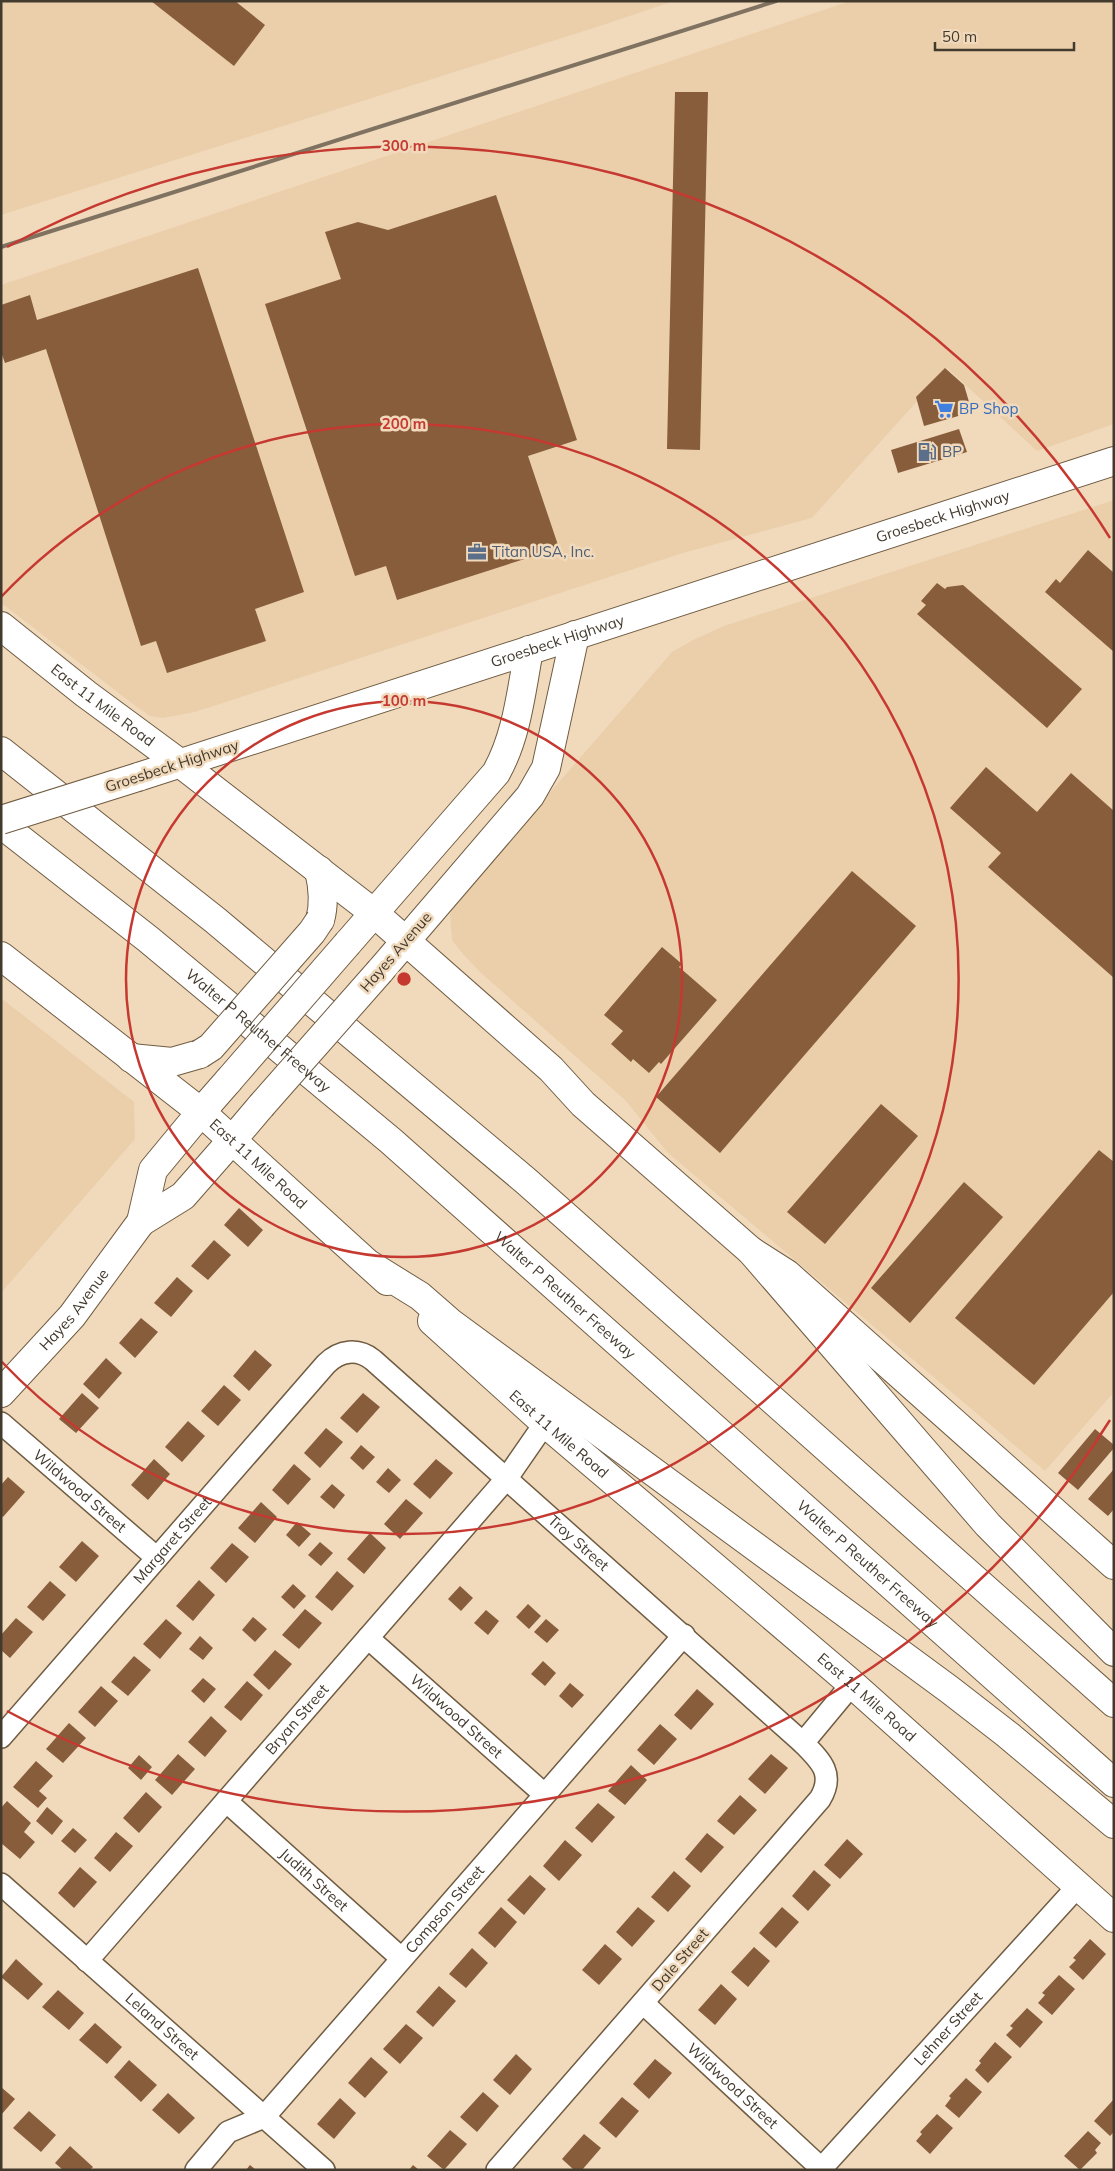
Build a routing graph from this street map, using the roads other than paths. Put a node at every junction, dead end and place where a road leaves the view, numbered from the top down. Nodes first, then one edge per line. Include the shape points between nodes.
1 (1114, 461) edge
2 (1, 626) edge
3 (575, 635) junction
4 (529, 650) junction
5 (1, 751) edge
6 (181, 764) junction
7 (1, 822) edge
8 (318, 870) junction
9 (374, 913) junction
10 (406, 940) junction
11 (1, 956) edge
12 (131, 1058) junction
13 (201, 1112) junction
14 (233, 1139) junction
15 (141, 1222) junction
16 (751, 1251) junction
17 (370, 1265) junction
18 (350, 1352) joint
19 (1, 1393) edge
20 (1, 1423) edge
21 (545, 1424) junction
22 (507, 1478) junction
23 (157, 1558) junction
24 (1114, 1565) edge
25 (684, 1635) junction
26 (368, 1638) junction
27 (1114, 1652) edge
28 (852, 1684) junction
29 (1114, 1703) edge
30 (1, 1737) edge
31 (803, 1743) junction
32 (1114, 1783) edge
33 (544, 1794) junction
34 (226, 1801) junction
35 (1114, 1824) edge
36 (1, 1884) edge
37 (1078, 1886) junction
38 (1114, 1918) edge
39 (401, 1958) junction
40 (87, 1961) junction
41 (643, 2003) junction
42 (264, 2117) junction
43 (821, 2169) edge
44 (196, 2170) edge
45 (324, 2170) edge
46 (497, 2170) edge

1 - 3 main road, Groesbeck Highway
2 - 6 main road, East 11 Mile Road
3 - 4 main road, Groesbeck Highway
3 - 10 main road, Hayes Avenue via 550,754 540,781
4 - 6 main road, Groesbeck Highway
4 - 9 main road, Hayes Avenue via 512,738 496,773
5 - 29 main road via 215,920 526,1181
6 - 7 main road, Groesbeck Highway, bridge
6 - 8 main road, East 11 Mile Road
7 - 32 main road, Walter P Reuther Freeway via 148,939 391,1141
8 - 9 main road, East 11 Mile Road
8 - 12 main road, bridge via 323,898 320,920 211,1047 200,1054 172,1062
9 - 10 main road, East 11 Mile Road
9 - 13 main road, Hayes Avenue, bridge
10 - 14 main road, Hayes Avenue, bridge
10 - 16 main road, East 11 Mile Road via 551,1069 583,1104
11 - 12 main road, East 11 Mile Road
12 - 13 main road, East 11 Mile Road
13 - 14 main road, East 11 Mile Road
13 - 15 main road, Hayes Avenue via 153,1170
14 - 15 main road, Hayes Avenue via 184,1196
14 - 17 main road, East 11 Mile Road
15 - 19 main road, Hayes Avenue via 72,1316
16 - 24 main road, East 11 Mile Road via 787,1274
16 - 27 main road via 988,1525
17 - 21 main road, East 11 Mile Road
17 - 35 main road via 420,1296 452,1323 950,1690
18 - 22 street, Troy Street via 360,1352 373,1360
18 - 23 street, Margaret Street via 340,1354 326,1364
20 - 23 street, Wildwood Street
21 - 22 street, Bryan Street
21 - 28 main road, East 11 Mile Road
22 - 25 street, Troy Street
22 - 26 street, Bryan Street
23 - 30 street, Margaret Street
25 - 31 street, Troy Street
25 - 33 street, Compson Street
26 - 33 street, Wildwood Street
26 - 34 street, Bryan Street
28 - 31 street
28 - 37 main road, East 11 Mile Road
31 - 41 street, Dale Street via 824,1766 827,1779 822,1794
33 - 39 street, Compson Street
34 - 39 street, Judith Street
34 - 40 street, Bryan Street
36 - 40 street, Leland Street
37 - 38 main road, East 11 Mile Road
37 - 43 street, Lehner Street
39 - 42 street, Compson Street
40 - 42 street, Leland Street
41 - 43 street, Wildwood Street
41 - 46 street, Dale Street
42 - 44 street, Compson Street via 228,2132
42 - 45 street, Leland Street

